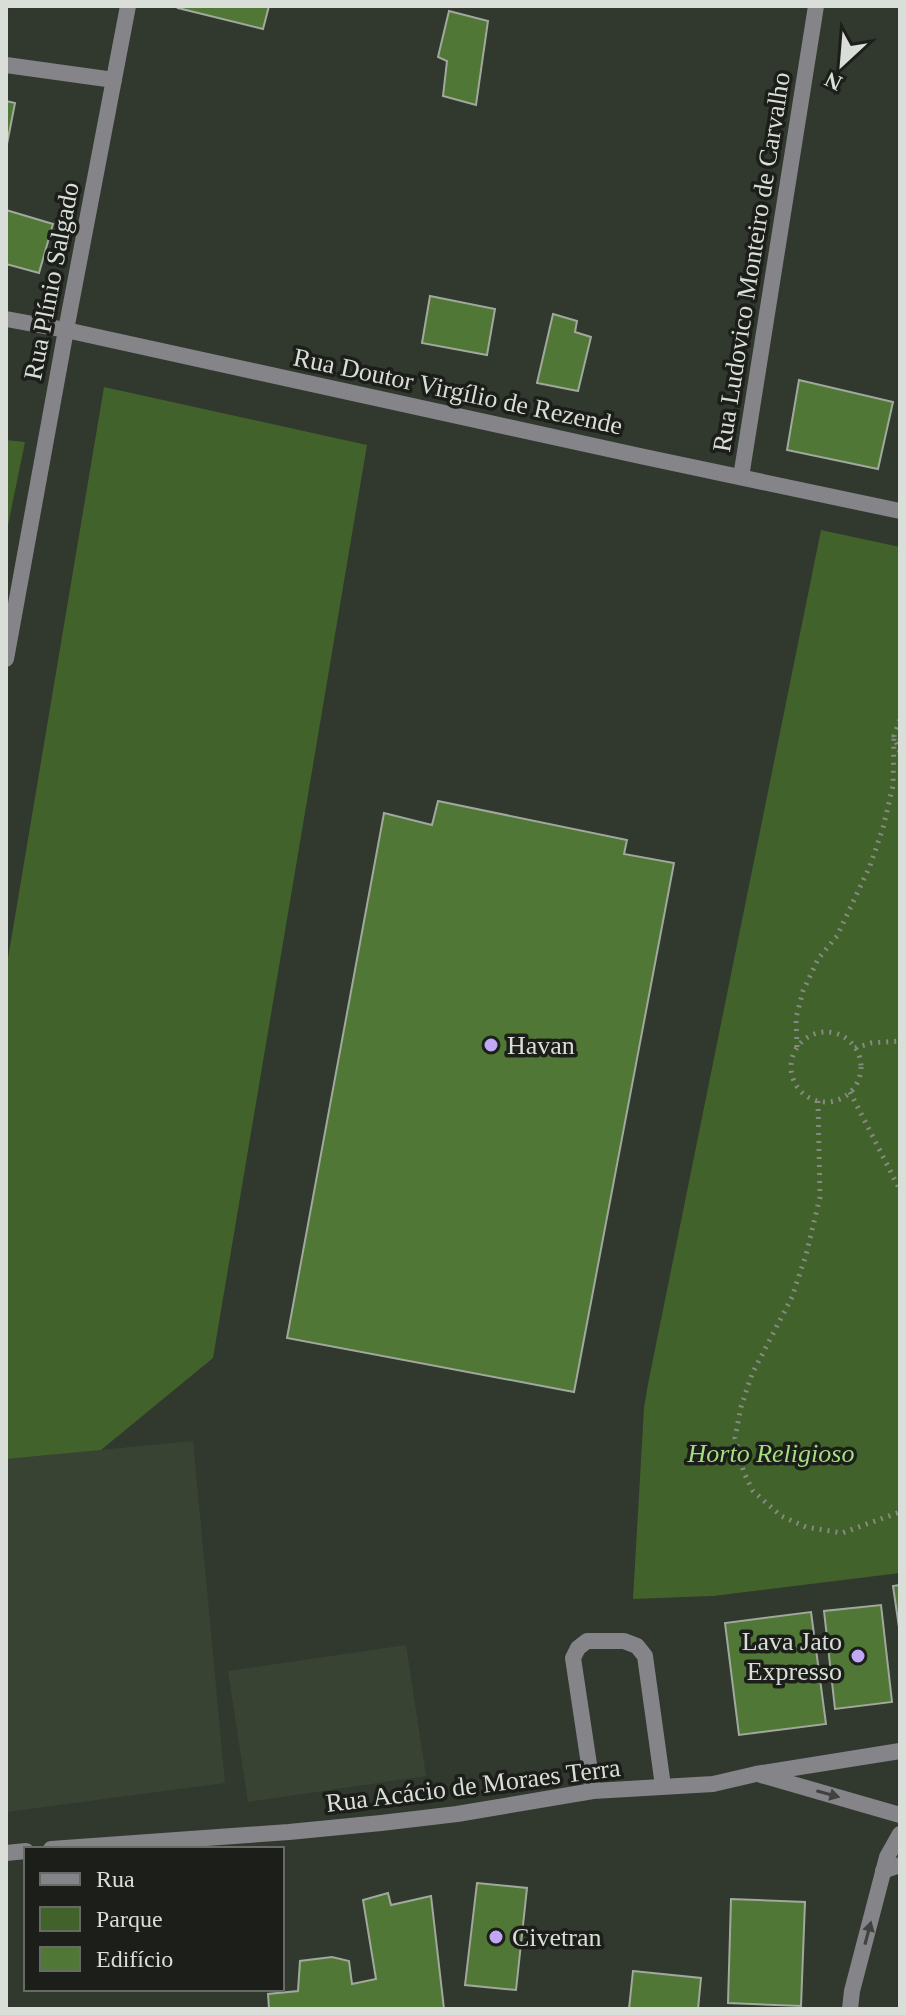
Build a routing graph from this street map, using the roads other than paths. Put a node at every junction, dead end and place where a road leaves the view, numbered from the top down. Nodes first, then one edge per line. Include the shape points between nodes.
1 (128, 6) edge
2 (816, 6) edge
3 (6, 65) edge
4 (114, 80) junction
5 (6, 319) edge
6 (66, 330) junction
7 (741, 477) junction
8 (900, 511) edge
9 (6, 659) edge
10 (900, 1751) edge
11 (756, 1774) junction
12 (663, 1786) junction
13 (593, 1791) junction
14 (900, 1815) edge
15 (900, 1834) edge
16 (79, 1847) edge
17 (900, 1865) edge
18 (883, 1871) junction
19 (850, 2009) edge

1 - 4 street, Rua Plínio Salgado
2 - 7 street, Rua Ludovico Monteiro de Carvalho
3 - 4 street
4 - 6 street, Rua Plínio Salgado
5 - 6 street, Rua Doutor Virgílio de Rezende
6 - 7 street, Rua Doutor Virgílio de Rezende
6 - 9 street, Rua Plínio Salgado
7 - 8 street, Rua Doutor Virgílio de Rezende
10 - 11 street, Rua Acácio de Moraes Terra
11 - 12 street, Rua Acácio de Moraes Terra via 713,1784
11 -> 14 street
12 - 13 street, Rua Acácio de Moraes Terra
12 - 13 street via 645,1656 624,1641 587,1641 573,1658
13 - 16 street, Rua Acácio de Moraes Terra via 381,1823
15 - 18 street
17 - 18 street
19 -> 18 street

